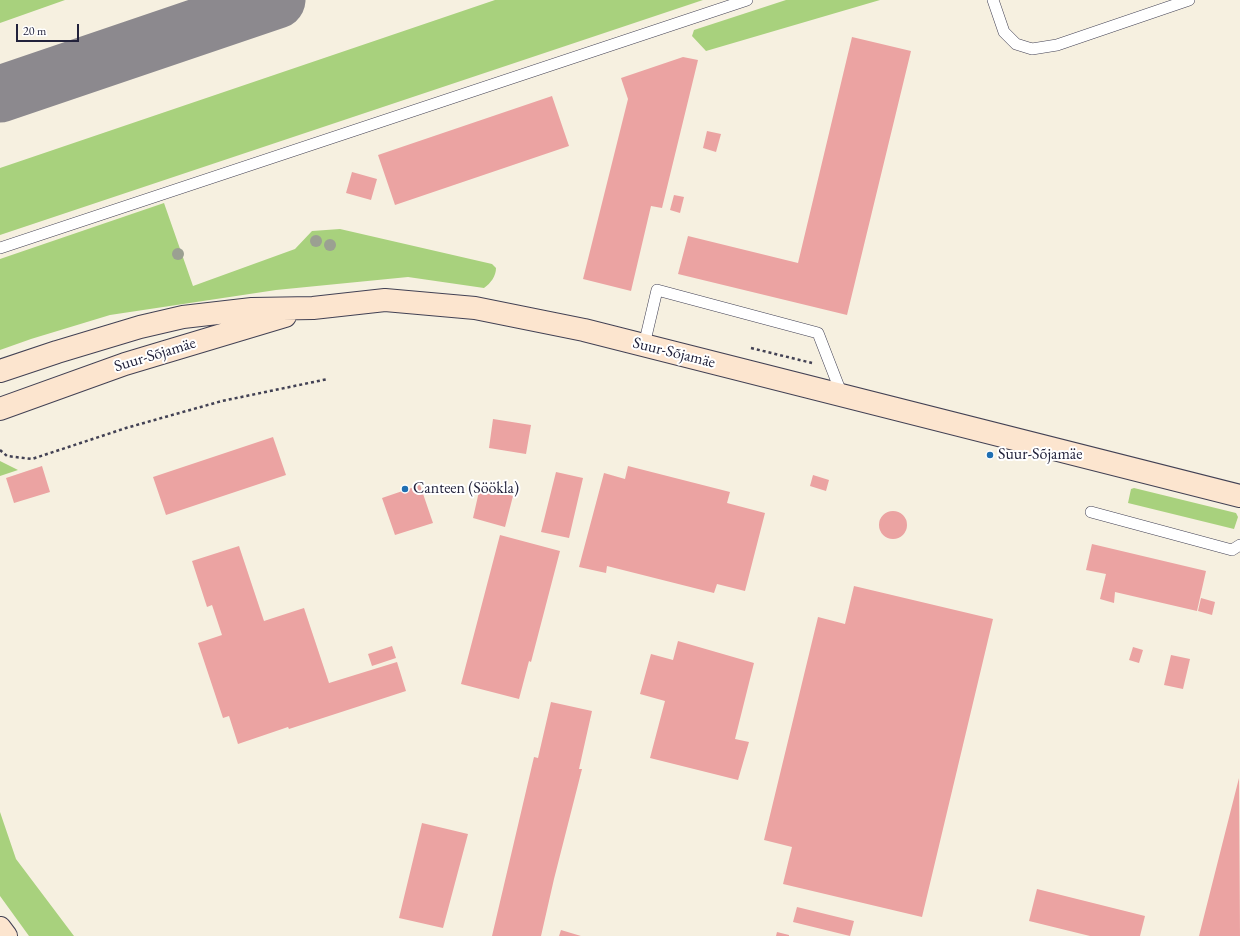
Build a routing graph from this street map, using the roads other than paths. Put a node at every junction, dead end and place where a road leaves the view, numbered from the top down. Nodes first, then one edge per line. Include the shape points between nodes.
1 (747, 0) edge
2 (993, 0) edge
3 (1189, 0) edge
4 (0, 248) edge
5 (313, 308) junction
6 (644, 345) junction
7 (0, 371) edge
8 (842, 395) junction
9 (0, 409) edge
10 (1240, 496) edge
11 (1091, 512) dead end
12 (1240, 545) edge
13 (0, 928) edge
14 (6, 936) edge

1 - 4 lane
2 - 3 lane via 1004,32 1016,44 1032,49 1057,44
5 - 6 main road, Suur-Sõjamäe via 385,300 475,308
5 - 7 main road, Suur-Sõjamäe via 252,309 183,317 133,329
5 - 9 main road, Suur-Sõjamäe via 124,364
6 - 8 main road, Suur-Sõjamäe
6 - 8 lane via 657,290 818,333
8 - 10 main road, Suur-Sõjamäe
11 - 12 lane via 1232,550
13 - 14 main road

